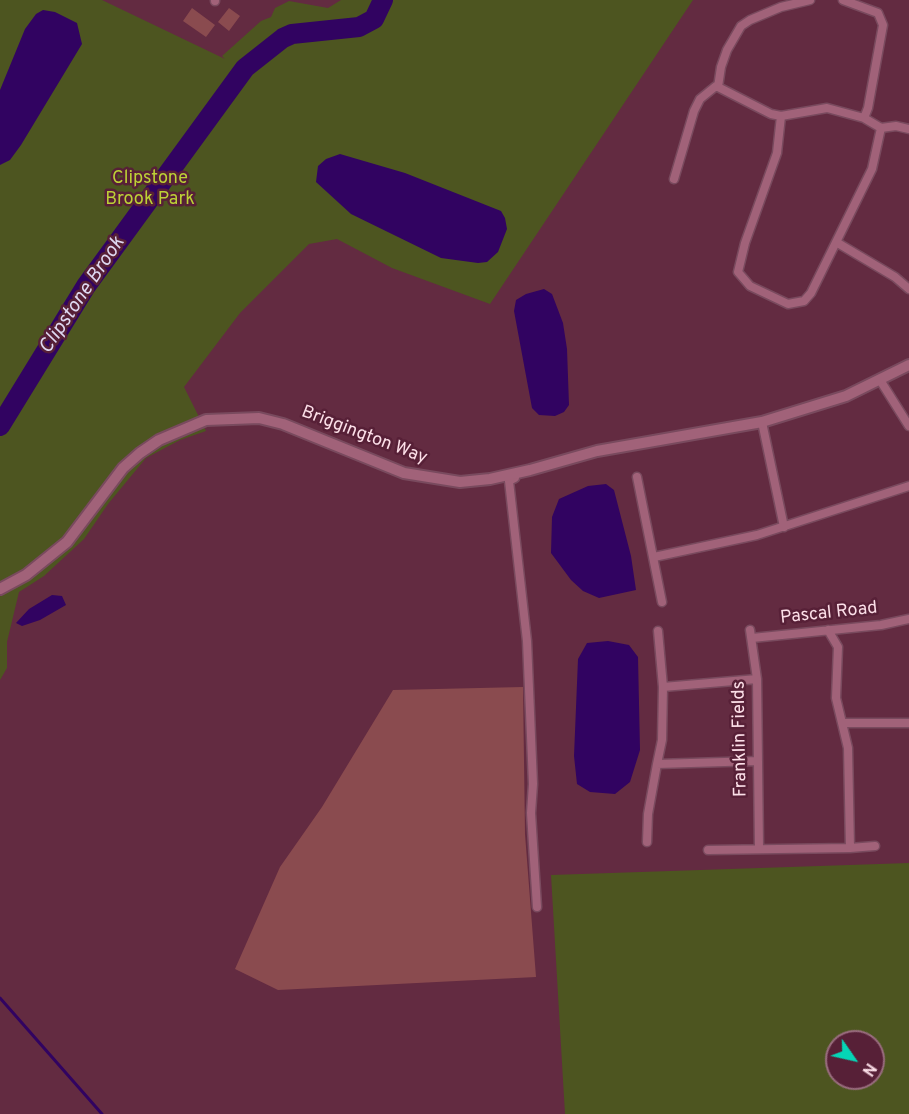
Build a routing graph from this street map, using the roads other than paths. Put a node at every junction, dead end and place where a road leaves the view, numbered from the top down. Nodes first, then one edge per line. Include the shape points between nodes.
1 (810, 0) edge
2 (843, 0) edge
3 (718, 87) junction
4 (781, 116) junction
5 (864, 118) junction
6 (881, 128) junction
7 (909, 129) edge
8 (674, 179) dead end
9 (836, 242) junction
10 (909, 289) edge
11 (909, 365) edge
12 (880, 380) junction
13 (762, 422) junction
14 (909, 426) edge
15 (515, 473) junction
16 (637, 477) dead end
17 (909, 486) edge
18 (784, 527) junction
19 (654, 557) junction
20 (0, 589) edge
21 (662, 602) dead end
22 (909, 619) edge
23 (828, 630) junction
24 (658, 632) dead end
25 (751, 634) joint
26 (757, 679) junction
27 (663, 687) junction
28 (842, 723) junction
29 (909, 723) edge
30 (758, 761) junction
31 (657, 764) junction
32 (647, 842) dead end
33 (875, 846) dead end
34 (759, 848) junction
35 (850, 848) junction
36 (708, 850) dead end
37 (537, 907) dead end

1 - 3 street via 741,26 726,50
2 - 5 street via 878,13 883,24
3 - 4 street
3 - 8 street via 700,99 686,132
4 - 5 street via 827,108
4 - 9 street via 777,153 744,243 738,272 750,286 788,304 797,304 811,292
5 - 6 street
6 - 7 street
6 - 9 street via 872,168
9 - 10 street
11 - 12 street, Briggington Way
12 - 13 street, Briggington Way via 846,396
12 - 14 street
13 - 15 street, Briggington Way via 597,451
13 - 18 street
15 - 20 street, Briggington Way via 460,482 432,479 371,461 291,426 259,418 206,420 159,440 140,453 123,468 67,542 26,575
15 - 37 street via 509,481 527,641
16 - 19 street
17 - 18 street
18 - 19 street
19 - 21 street
22 - 23 street, Pascal Road
23 - 25 street, Pascal Road
23 - 28 street via 838,647 837,698
24 - 27 street
25 - 26 street, Franklin Fields
26 - 27 street
26 - 30 street, Franklin Fields
27 - 31 street via 662,740
28 - 29 street
28 - 35 street via 848,748
30 - 31 street
30 - 34 street, Franklin Fields
31 - 32 street
33 - 35 street
34 - 35 street
34 - 36 street

